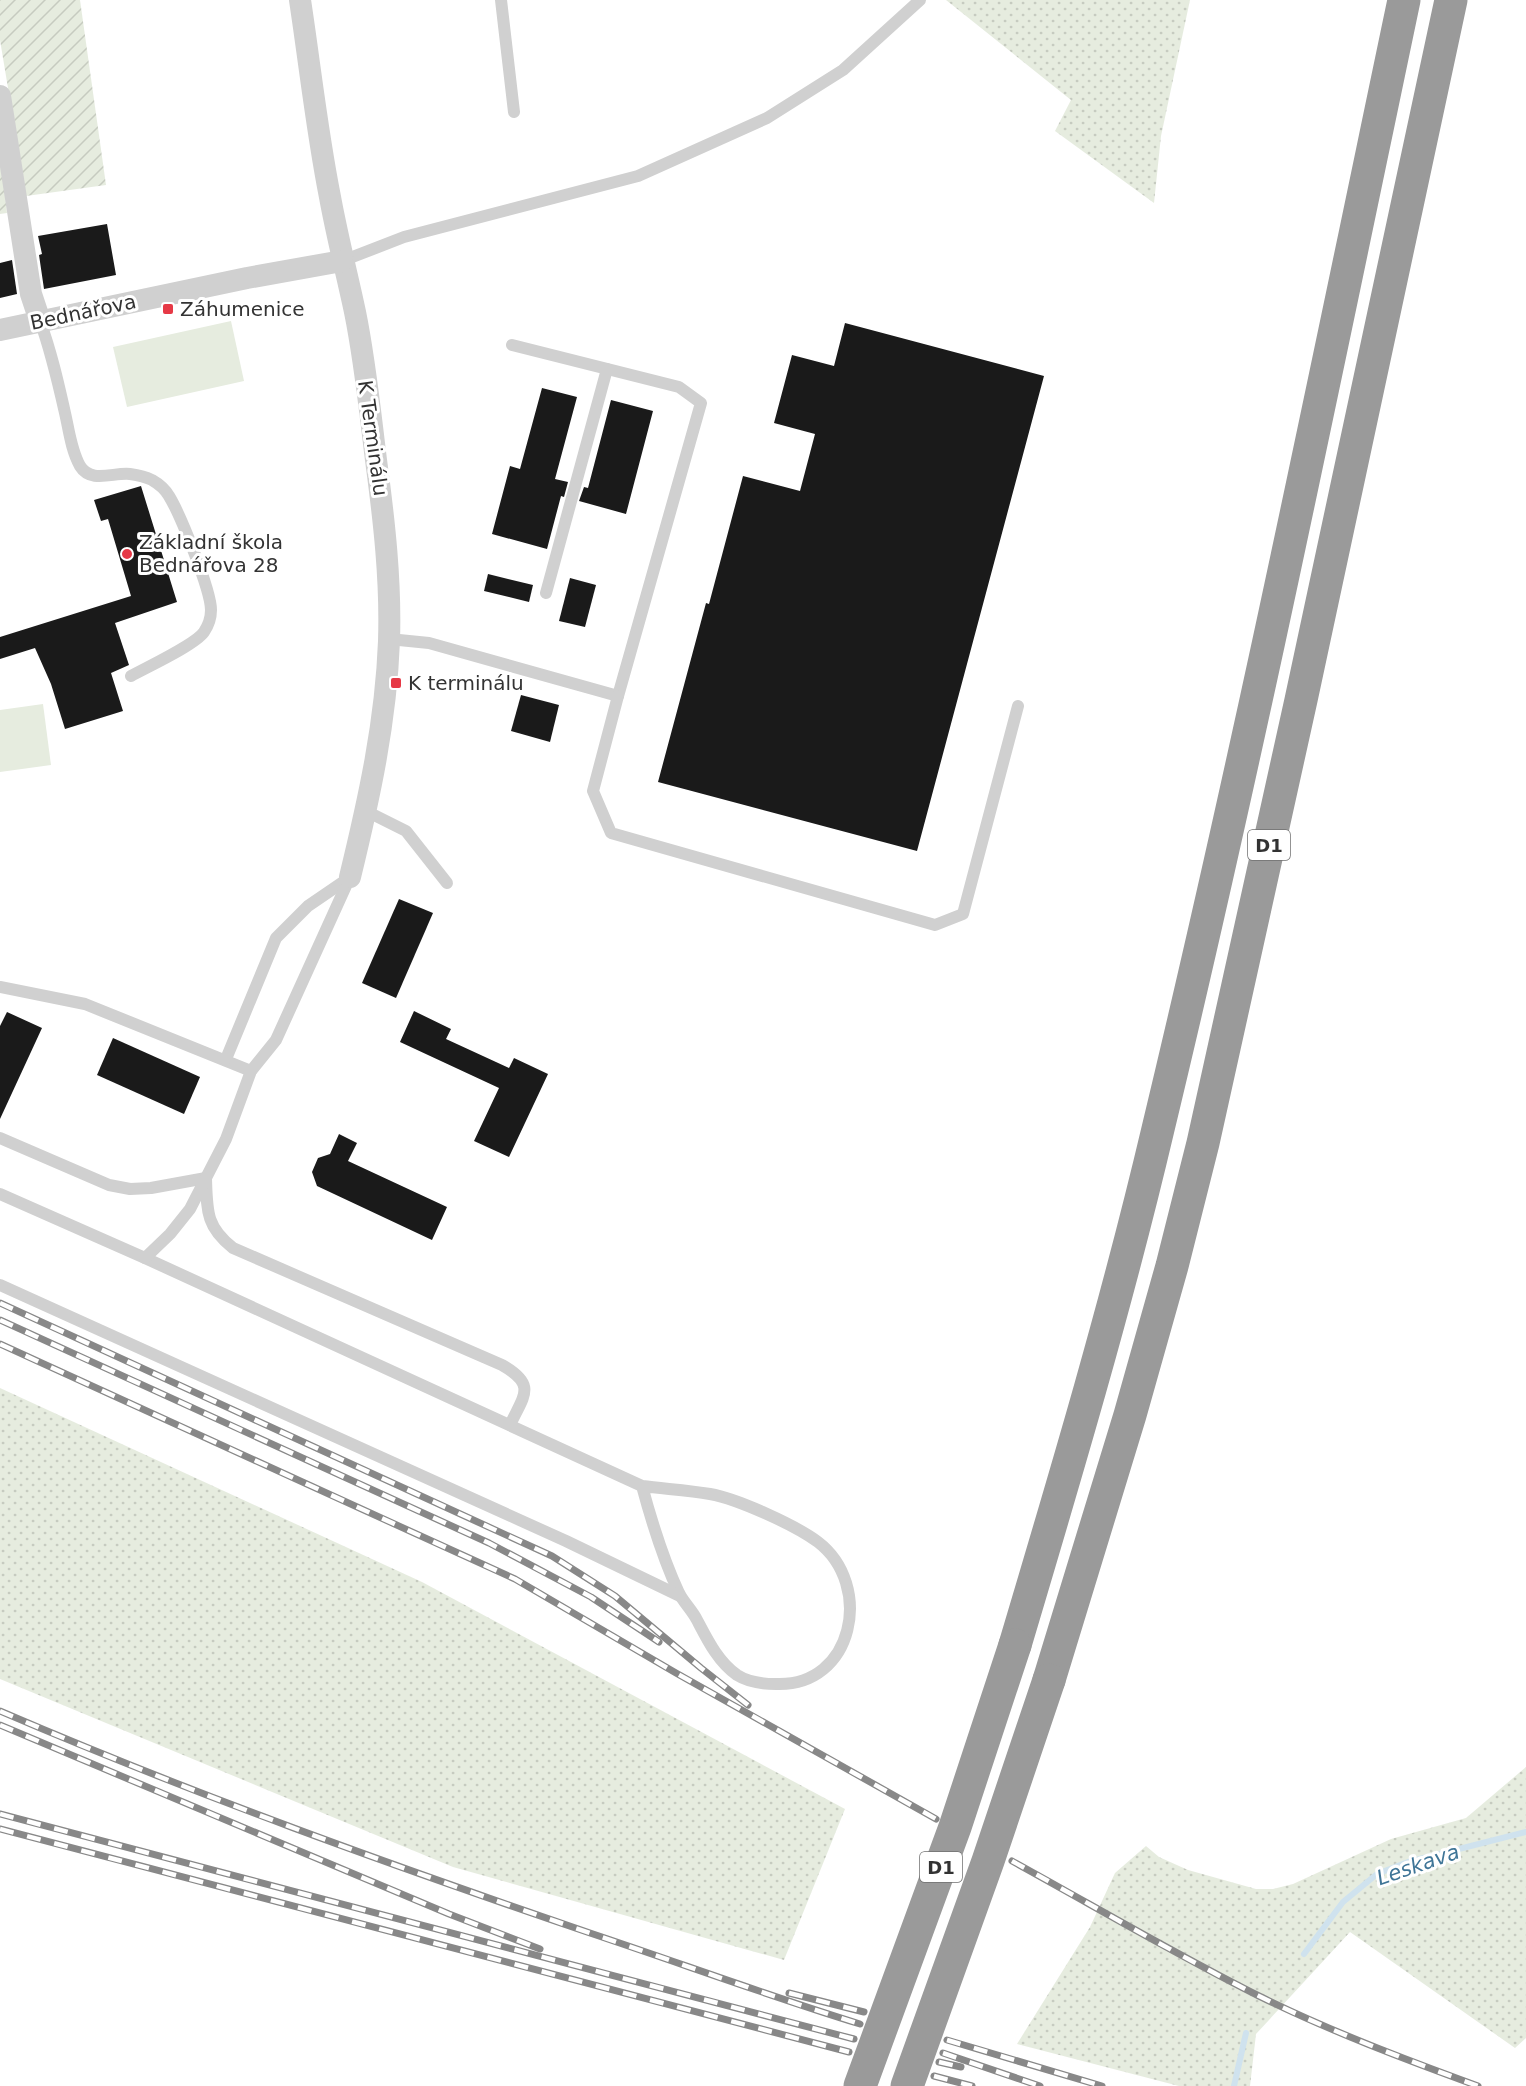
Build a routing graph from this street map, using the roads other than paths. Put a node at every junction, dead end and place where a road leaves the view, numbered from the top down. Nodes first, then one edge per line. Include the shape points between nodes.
1 (300, 0) edge
2 (501, 0) edge
3 (920, 0) edge
4 (1404, 0) edge
5 (1451, 0) edge
6 (0, 96) edge
7 (514, 112) dead end
8 (342, 261) junction
9 (40, 321) junction
10 (0, 330) edge
11 (512, 345) dead end
12 (606, 369) junction
13 (546, 593) dead end
14 (389, 639) junction
15 (131, 676) dead end
16 (618, 696) junction
17 (1018, 706) dead end
18 (366, 811) junction
19 (350, 877) junction
20 (447, 882) dead end
21 (0, 987) edge
22 (226, 1059) junction
23 (251, 1071) junction
24 (0, 1138) edge
25 (206, 1178) junction
26 (0, 1194) edge
27 (145, 1258) junction
28 (0, 1285) edge
29 (510, 1425) junction
30 (642, 1486) junction
31 (680, 1596) junction
32 (860, 2086) edge
33 (907, 2086) edge

1 - 8 street, K Terminálu
2 - 7 lane
3 - 8 lane via 843,70 767,118 627,179 404,237
4 - 32 highway, D1, bridge via 1258,695 1158,1132 1084,1412 1015,1645 955,1827
5 - 33 highway, D1, bridge via 1301,700 1172,1266 1131,1415 1049,1680
6 - 9 street via 31,294
8 - 9 street, Bednářova
8 - 14 street, K Terminálu via 355,312 386,536
9 - 10 street, Bednářova
9 - 15 lane via 52,353 80,467 98,476 142,477 163,488 210,599 210,618 203,634
11 - 12 lane
12 - 13 lane
12 - 16 lane via 679,387 701,403
14 - 16 lane via 429,643
14 - 18 street, K Terminálu via 385,702
16 - 17 lane via 593,791 611,833 935,925 963,914
18 - 19 street, K Terminálu
18 - 20 lane via 406,831
19 - 22 lane via 309,906 276,938
19 - 23 lane via 276,1040
21 - 22 lane via 85,1004
22 - 23 lane
23 - 25 lane via 226,1139
24 - 25 lane via 109,1185 152,1188
25 - 27 lane via 190,1209
25 - 29 lane via 211,1224 233,1248 516,1373 524,1382 525,1393
26 - 27 lane
27 - 29 lane
28 - 31 lane
29 - 30 lane
30 - 31 lane via 657,1540
30 - 31 lane via 731,1500 792,1526 819,1543 843,1575 850,1610 849,1628 835,1659 805,1680 787,1685 752,1681 738,1675 719,1658

